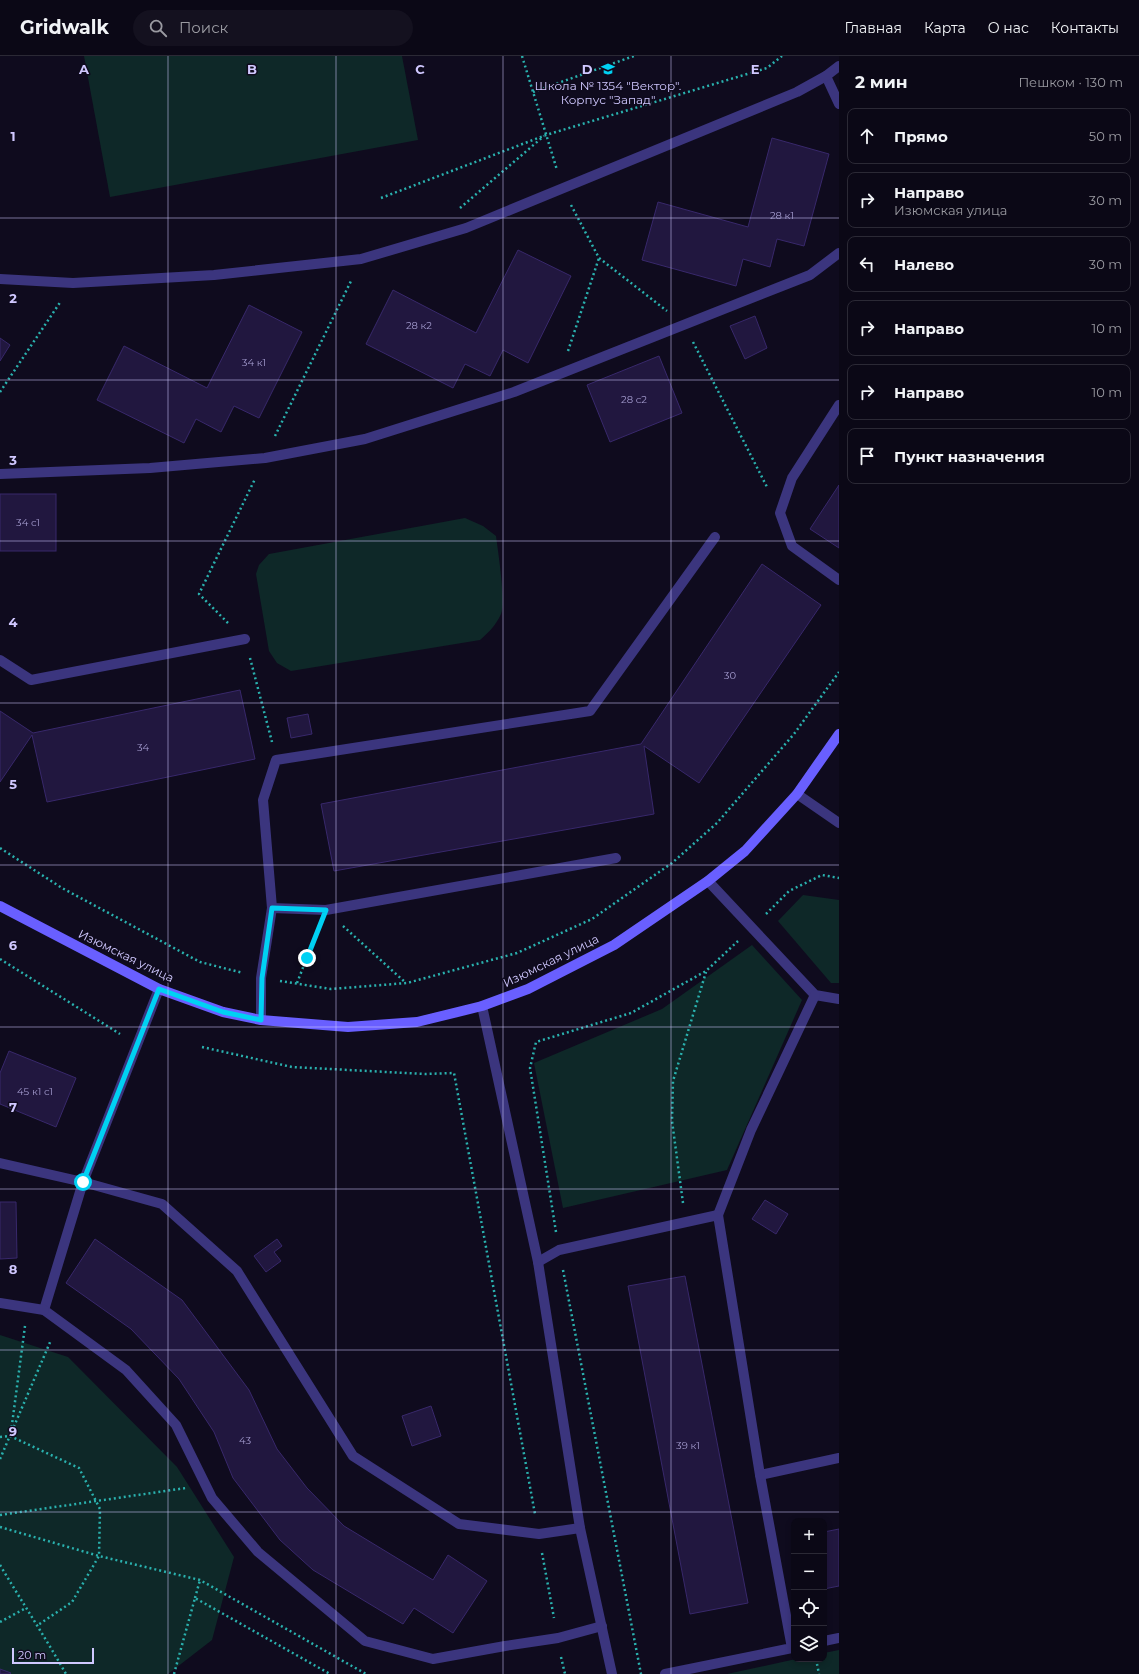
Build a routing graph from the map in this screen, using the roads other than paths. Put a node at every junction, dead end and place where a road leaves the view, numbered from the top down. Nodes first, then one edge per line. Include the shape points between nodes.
1 (839, 66) edge
2 (826, 76) junction
3 (839, 104) edge
4 (839, 253) edge
5 (0, 279) edge
6 (839, 406) edge
7 (0, 474) edge
8 (715, 536) dead end
9 (839, 580) edge
10 (245, 639) road end
11 (0, 660) edge
12 (839, 734) edge
13 (797, 794) junction
14 (839, 823) edge
15 (616, 858) dead end
16 (708, 882) junction
17 (0, 906) edge
18 (272, 908) junction
19 (159, 989) junction
20 (815, 995) junction
21 (839, 1000) edge
22 (482, 1006) junction
23 (261, 1020) junction
24 (0, 1163) edge
25 (83, 1182) junction
26 (718, 1215) junction
27 (538, 1262) junction
28 (0, 1303) edge
29 (44, 1310) junction
30 (839, 1458) edge
31 (760, 1475) junction
32 (580, 1528) junction
33 (602, 1626) junction
34 (791, 1638) edge
35 (839, 1638) edge
36 (827, 1640) edge
37 (791, 1648) edge
38 (612, 1674) edge
39 (665, 1674) edge

1 - 2 street
2 - 3 street
2 - 5 street via 796,92 466,228 361,259 214,275 73,283
4 - 7 street via 810,275 560,374 514,392 366,439 265,458 150,468
6 - 9 street via 792,478 780,513 792,546
8 - 18 street via 590,711 276,760 263,800
10 - 11 street via 31,680
12 - 13 street, Изюмская улица
13 - 14 street
13 - 16 street, Изюмская улица via 744,851
15 - 18 street via 326,910
16 - 20 street
16 - 22 street, Изюмская улица via 614,945 528,989
17 - 19 street, Изюмская улица
18 - 23 street via 262,978
19 - 23 street, Изюмская улица via 223,1012
19 - 25 street
20 - 21 street
20 - 26 street via 751,1130
22 - 23 street, Изюмская улица via 417,1022 348,1027
22 - 27 street
24 - 25 street
25 - 29 street
25 - 32 street via 162,1204 237,1271 353,1456 458,1524 539,1534
26 - 27 street via 559,1250
26 - 31 street
27 - 32 street
28 - 29 street
29 - 33 street via 126,1370 176,1425 212,1498 258,1552 365,1641 433,1659 558,1638
30 - 31 street
31 - 34 street
32 - 33 street
33 - 38 street
35 - 36 street
37 - 39 street

